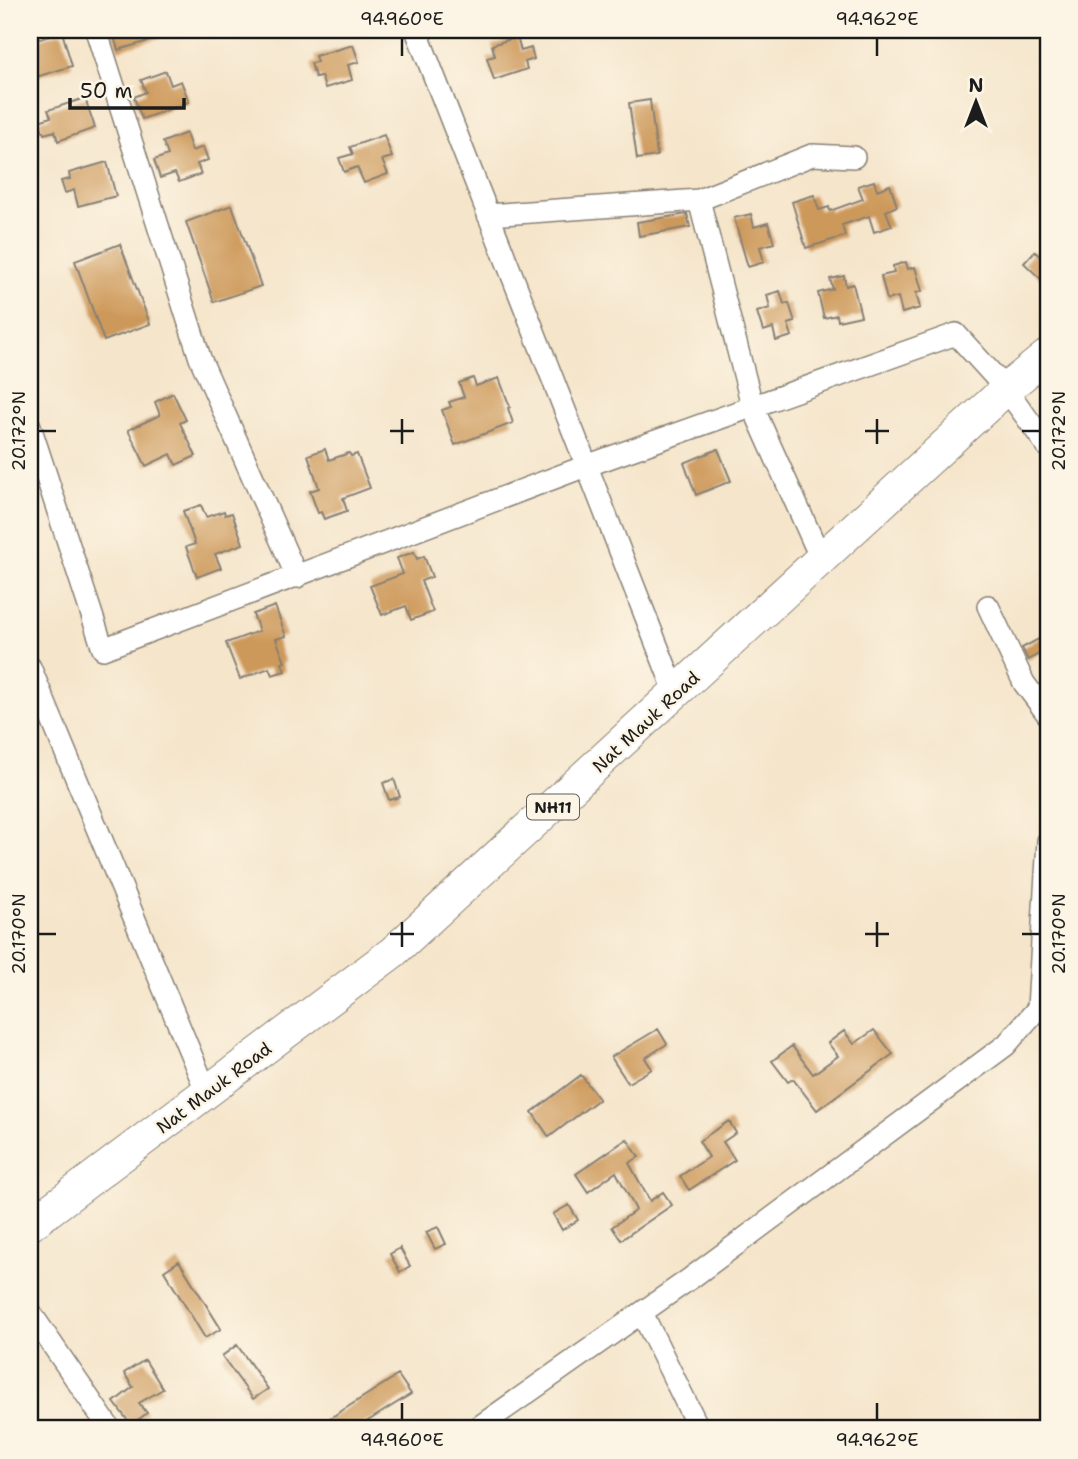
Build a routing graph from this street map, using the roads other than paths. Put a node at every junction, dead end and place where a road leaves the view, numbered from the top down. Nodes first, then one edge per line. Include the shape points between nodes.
1 (96, 30) edge
2 (416, 30) edge
3 (854, 157) dead end
4 (699, 200) junction
5 (488, 215) junction
6 (1048, 355) edge
7 (1006, 389) junction
8 (752, 405) junction
9 (30, 426) edge
10 (1048, 447) edge
11 (586, 466) junction
12 (821, 559) junction
13 (297, 576) junction
14 (988, 606) dead end
15 (30, 667) edge
16 (676, 695) junction
17 (1048, 715) edge
18 (1048, 842) edge
19 (206, 1093) junction
20 (30, 1225) edge
21 (30, 1312) edge
22 (642, 1312) junction
23 (110, 1429) edge
24 (476, 1429) edge
25 (699, 1429) edge

1 - 13 street via 200,358
2 - 5 street
3 - 4 street via 812,155
4 - 5 street
4 - 8 street
5 - 11 street
6 - 7 highway, Nat Mauk Road / NH11
7 - 8 street via 956,334
7 - 10 street
7 - 12 highway, Nat Mauk Road / NH11
8 - 11 street
8 - 12 street
9 - 13 street via 103,649
11 - 13 street
11 - 16 street
12 - 16 highway, Nat Mauk Road / NH11
14 - 17 street via 1024,683
15 - 19 street
16 - 19 highway, Nat Mauk Road / NH11 via 394,952
18 - 22 street via 1038,1008 1006,1045
19 - 20 highway, Nat Mauk Road / NH11
21 - 23 street
22 - 24 street
22 - 25 street

